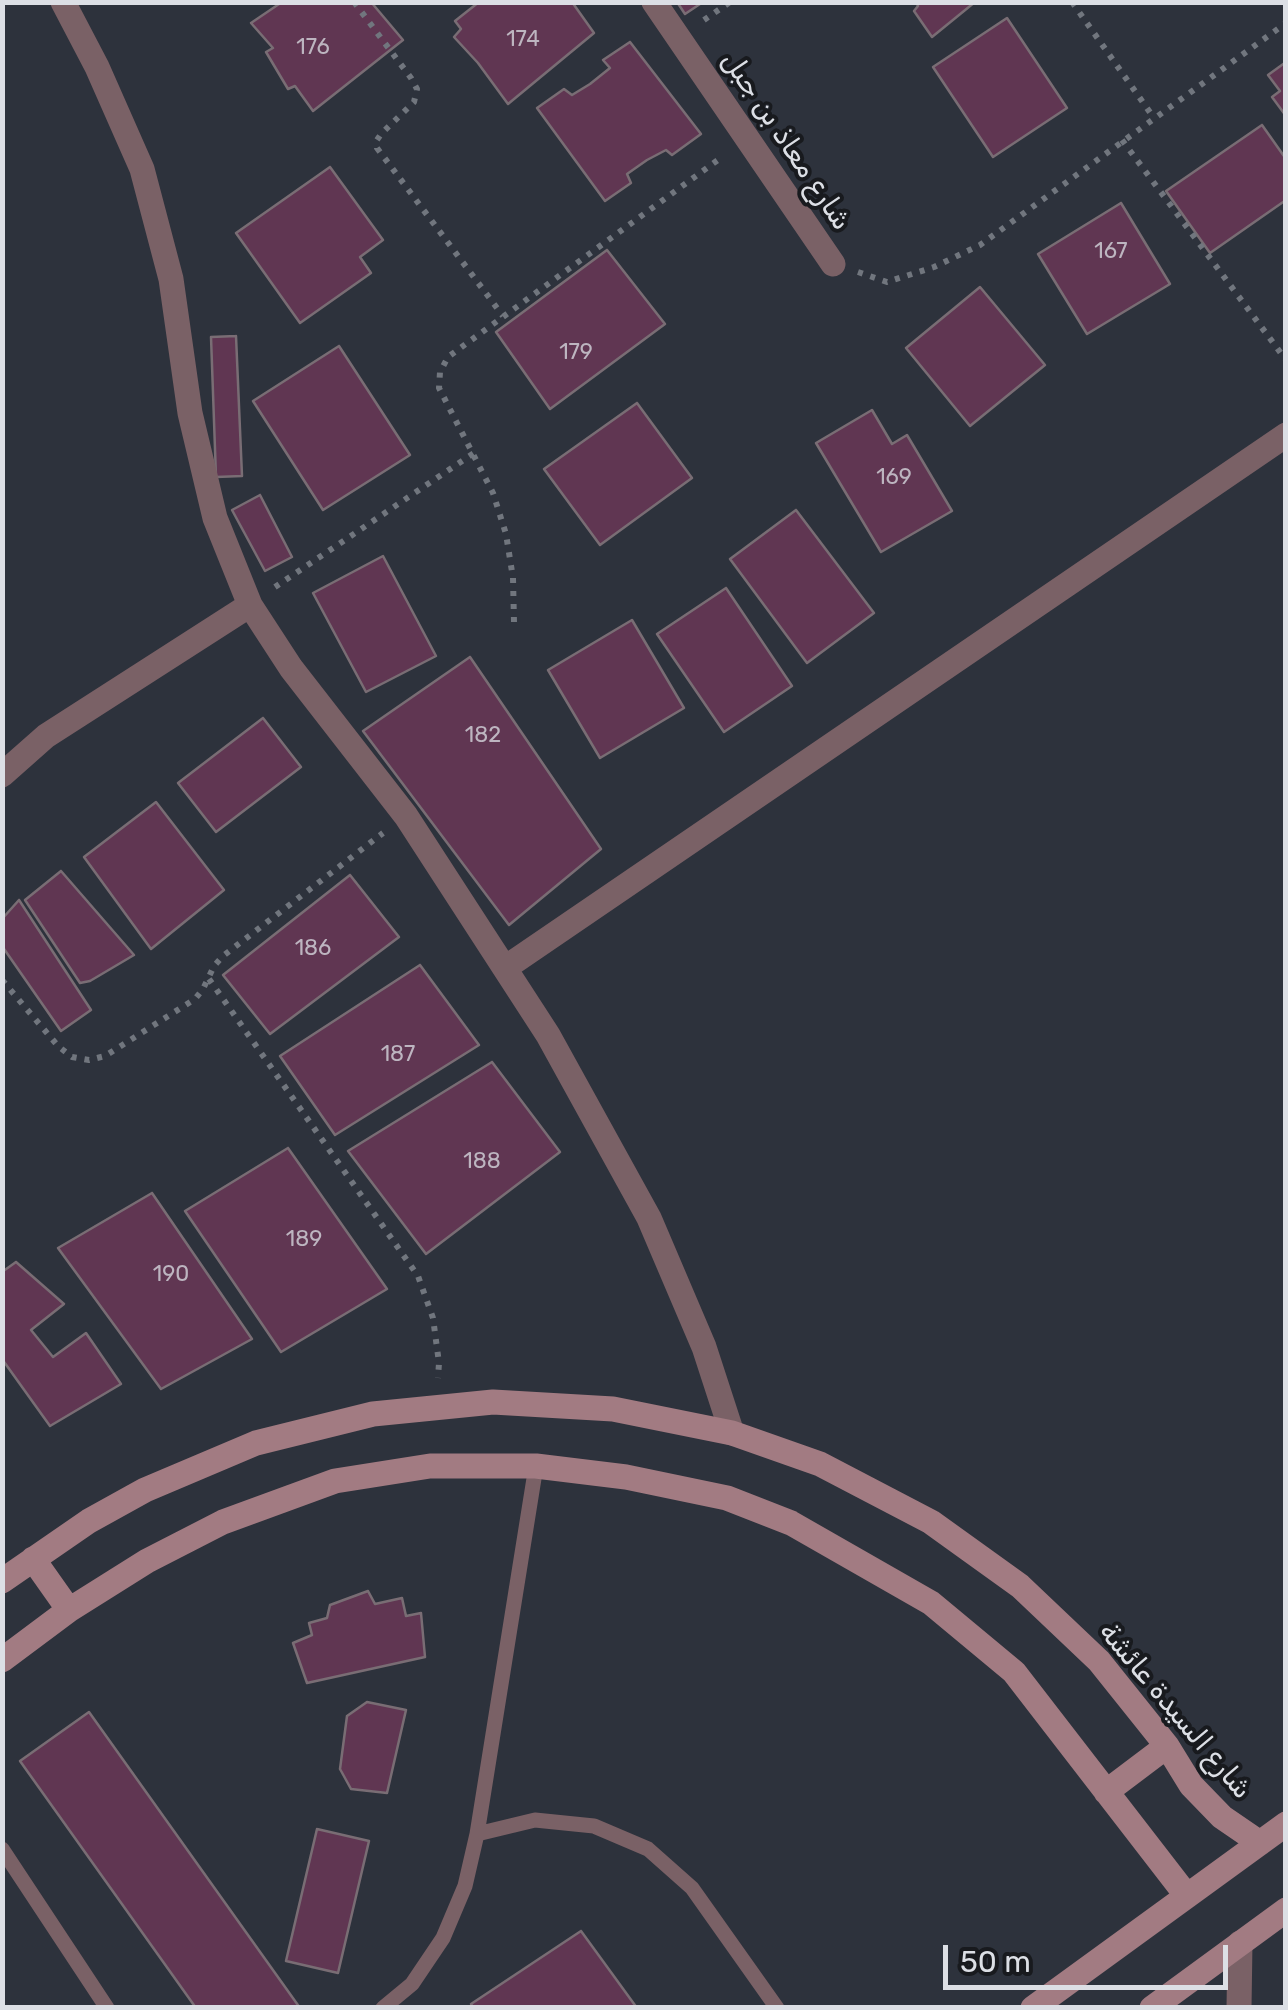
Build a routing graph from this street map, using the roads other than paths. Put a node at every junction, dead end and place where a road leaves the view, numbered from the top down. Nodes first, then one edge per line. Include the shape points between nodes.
1 (63, 2) edge
2 (654, 2) edge
3 (833, 264) road end
4 (1286, 434) edge
5 (250, 605) junction
6 (2, 775) edge
7 (504, 968) junction
8 (732, 1434) junction
9 (536, 1466) junction
10 (33, 1559) junction
11 (2, 1581) edge
12 (69, 1610) junction
13 (2, 1660) edge
14 (1167, 1746) junction
15 (1106, 1792) junction
16 (1286, 1824) edge
17 (477, 1834) junction
18 (1260, 1843) junction
19 (2, 1849) edge
20 (1187, 1896) junction
21 (1286, 1910) edge
22 (1240, 1943) junction
23 (106, 2008) edge
24 (382, 2008) edge
25 (777, 2008) edge
26 (1033, 2008) edge
27 (1152, 2008) edge
28 (1239, 2008) edge

1 - 5 street via 142,169 171,279 190,413 214,518
2 - 3 street, شارع معاذ بن جبل
4 - 7 street
5 - 6 street via 46,736
5 - 7 street via 406,816
7 - 8 street via 649,1218 704,1346
8 - 10 street, شارع السيدة عائشة via 613,1409 493,1402 373,1414 256,1443 145,1490
8 - 14 street, شارع السيدة عائشة via 820,1464 931,1522 1020,1586 1099,1660
9 - 12 street via 430,1466 335,1481 223,1522
9 - 15 street via 727,1498 791,1524 900,1585 1014,1672
9 - 17 lane
10 - 11 street, شارع السيدة عائشة
10 - 12 street
12 - 13 street
14 - 15 street
14 - 18 street, شارع السيدة عائشة via 1222,1817
15 - 20 street
16 - 18 street
17 - 24 lane via 444,1938 412,1984
17 - 25 lane via 534,1820 594,1826 648,1849 692,1888
18 - 20 street
19 - 23 lane
20 - 26 street
21 - 22 street
22 - 27 street
22 - 28 street

